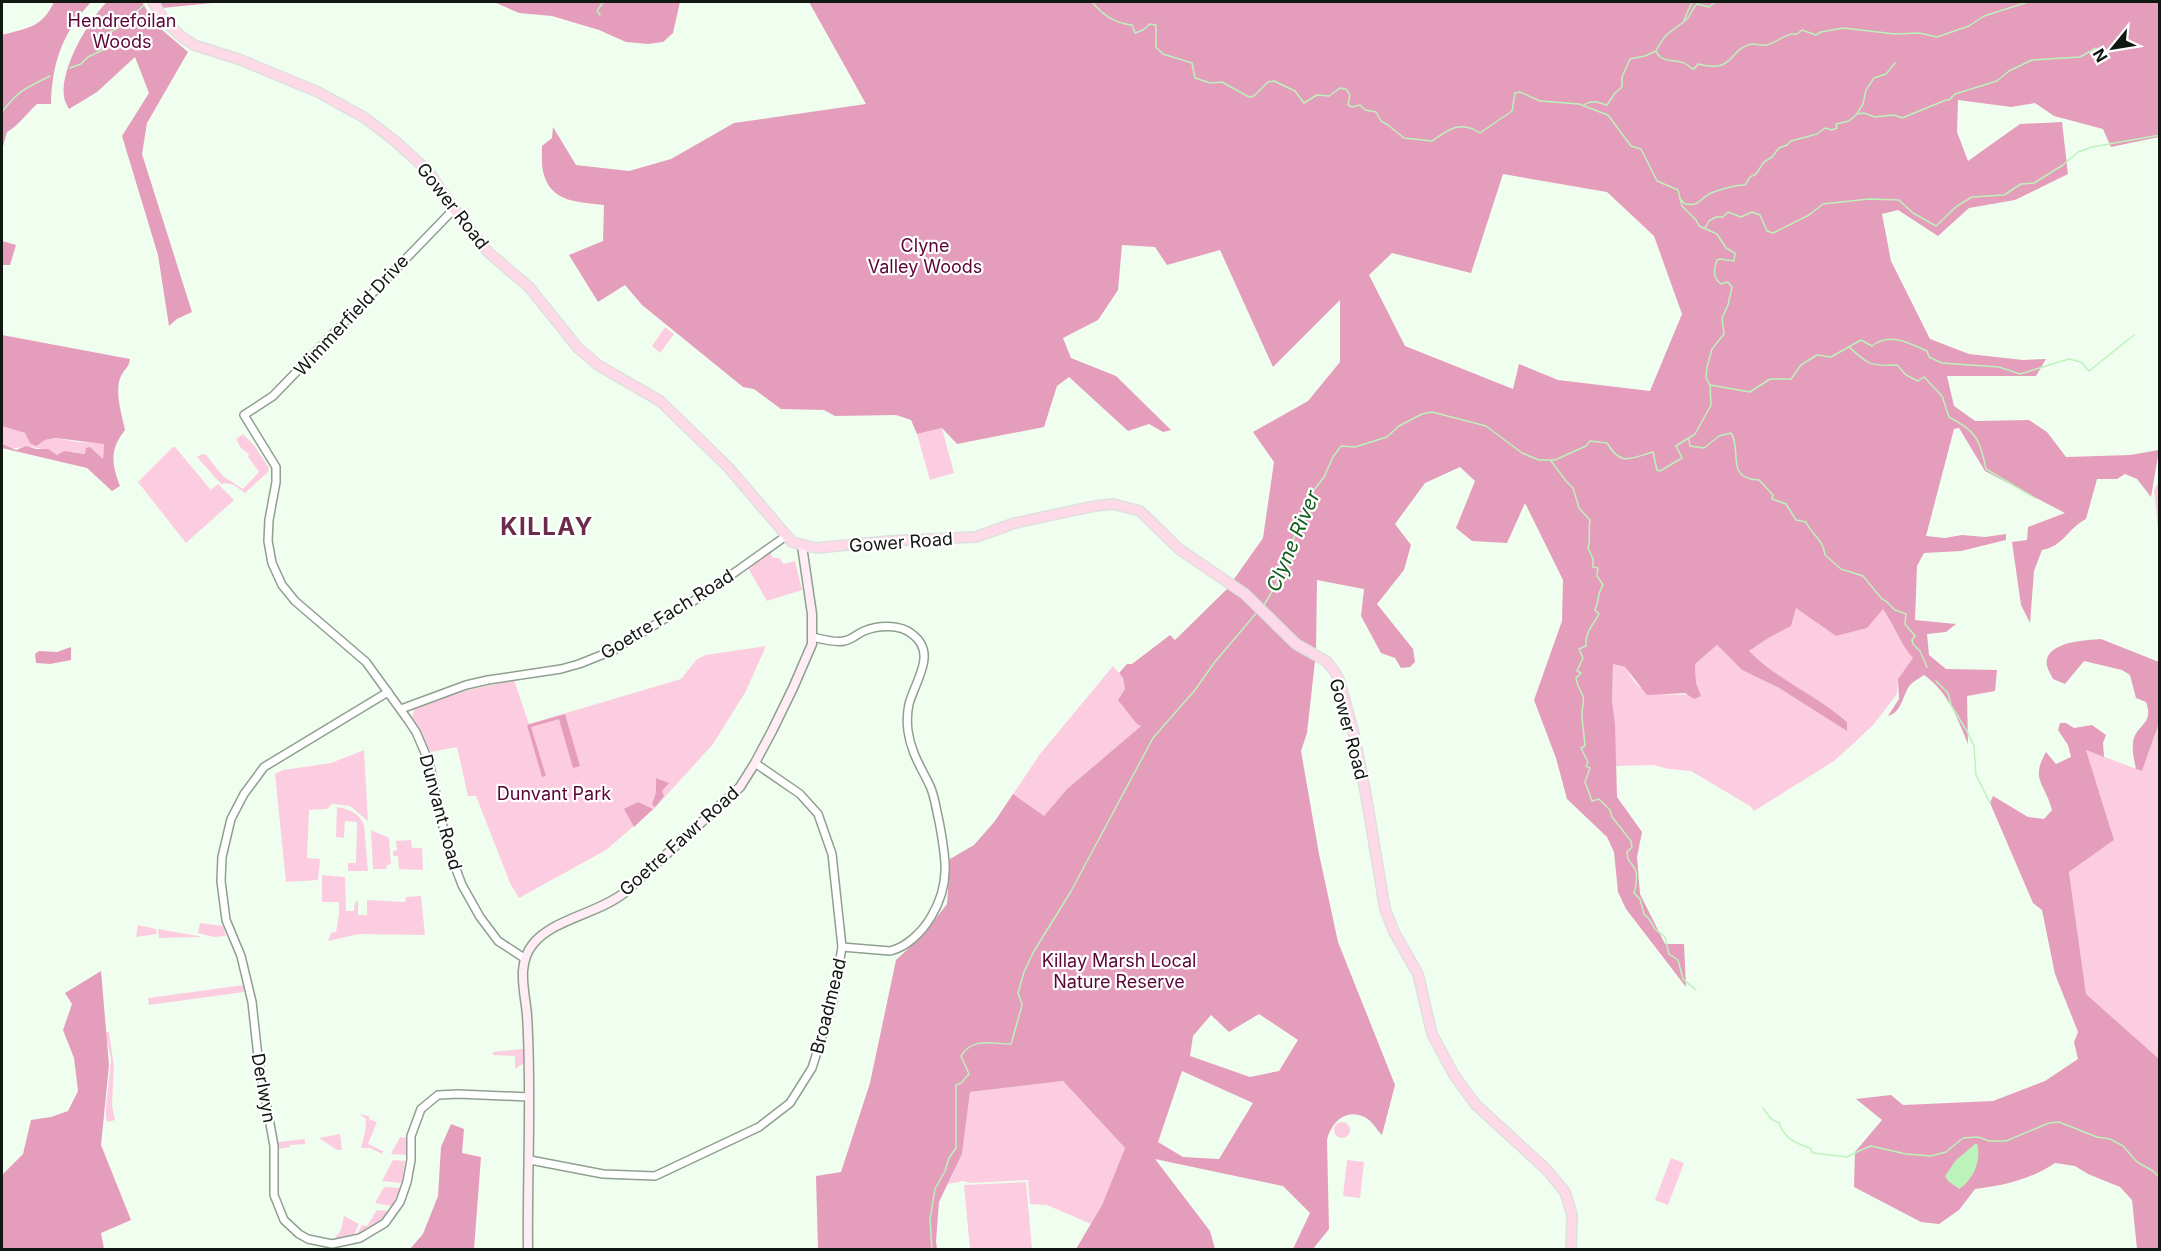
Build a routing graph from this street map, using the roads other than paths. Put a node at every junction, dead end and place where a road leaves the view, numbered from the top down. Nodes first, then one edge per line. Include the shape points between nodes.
1 (155, 3) edge
2 (454, 210) junction
3 (244, 415) joint
4 (758, 500) junction
5 (786, 536) junction
6 (802, 546) junction
7 (812, 637) junction
8 (388, 692) junction
9 (401, 710) junction
10 (755, 763) junction
11 (842, 947) junction
12 (524, 958) junction
13 (529, 1097) junction
14 (530, 1160) junction
15 (528, 1250) edge
16 (1571, 1250) edge

1 - 2 main road, Gower Road via 164,20 194,45 264,69 365,118 429,172
2 - 3 street, Wimmerfield Drive via 273,396
2 - 4 main road, Gower Road via 488,252 541,300 578,348 598,365 635,385 642,383 653,388 670,402
3 - 8 street, Dunvant Road via 276,466 268,541 282,585 295,601 366,662
4 - 5 main road, Gower Road
4 - 6 main road, Gower Road
5 - 6 main road, Gower Road
5 - 9 street, Goetre Fach Road via 704,595 614,650 561,669 466,685
6 - 7 main road, Goetre Fawr Road
6 - 16 main road, Gower Road via 976,537 1014,523 1113,504 1140,511 1179,549 1245,594 1296,645 1331,666 1340,682 1353,730 1385,909 1418,974 1432,1034 1476,1105 1546,1169 1564,1192 1572,1215
7 - 10 main road, Goetre Fawr Road via 796,681
7 - 11 street via 842,642 866,630 887,627 912,633 919,642 924,668 908,710 909,732 913,755 935,801 946,867 940,902 914,938 890,951
8 - 9 street, Dunvant Road
8 - 13 street, Derlwyn via 264,767 231,819 222,857 226,920 252,1002 274,1146 274,1195 284,1220 308,1239 332,1244 360,1238 385,1223 400,1202 411,1161 411,1136 421,1109 438,1095
9 - 12 street, Dunvant Road via 425,751 447,845 462,885 498,941
10 - 11 street, Broadmead via 800,794 820,817 832,854
10 - 12 main road, Goetre Fawr Road via 740,787 624,893 550,929
11 - 14 street, Broadmead via 833,1002 812,1068 790,1103 759,1127 655,1176 603,1174
12 - 13 main road
13 - 14 main road
14 - 15 main road

